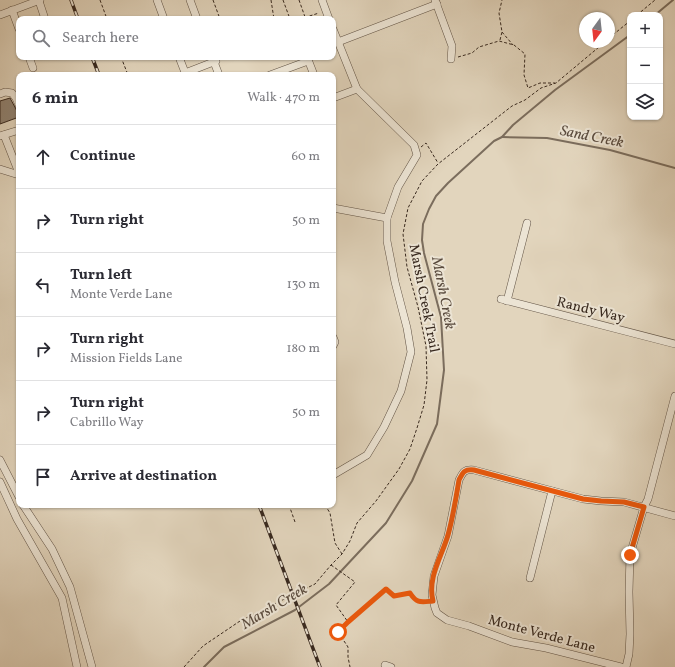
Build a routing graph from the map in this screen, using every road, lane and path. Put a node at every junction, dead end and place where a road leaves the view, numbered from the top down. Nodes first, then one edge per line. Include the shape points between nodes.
1 (39, 0) edge
2 (100, 0) edge
3 (157, 0) edge
4 (190, 0) edge
5 (213, 0) edge
6 (271, 0) edge
7 (282, 0) edge
8 (299, 0) edge
9 (322, 0) edge
10 (502, 0) edge
11 (655, 0) edge
12 (436, 2) edge
13 (12, 10) junction
14 (326, 10) junction
15 (641, 12) edge
16 (0, 15) edge
17 (44, 16) edge
18 (106, 16) edge
19 (163, 16) edge
20 (196, 16) edge
21 (219, 16) edge
22 (274, 16) edge
23 (289, 16) edge
24 (304, 16) edge
25 (310, 16) edge
26 (328, 16) edge
27 (16, 21) edge
28 (627, 23) edge
29 (502, 32) junction
30 (615, 33) edge
31 (336, 37) edge
32 (499, 41) junction
33 (338, 42) junction
34 (514, 45) junction
35 (598, 48) edge
36 (452, 59) joint
37 (30, 60) edge
38 (122, 60) edge
39 (180, 60) edge
40 (305, 60) edge
41 (307, 60) edge
42 (33, 68) dead end
43 (127, 72) edge
44 (184, 72) edge
45 (190, 72) edge
46 (219, 72) edge
47 (277, 72) edge
48 (313, 72) edge
49 (556, 83) junction
50 (357, 89) junction
51 (0, 94) edge
52 (336, 97) edge
53 (16, 98) edge
54 (16, 131) edge
55 (2, 136) edge
56 (416, 150) junction
57 (438, 164) junction
58 (16, 167) edge
59 (0, 169) edge
60 (16, 173) edge
61 (336, 209) edge
62 (387, 218) junction
63 (528, 223) dead end
64 (675, 344) edge
65 (675, 396) edge
66 (0, 460) edge
67 (336, 474) edge
68 (0, 482) edge
69 (16, 491) edge
70 (552, 491) junction
71 (644, 507) junction
72 (25, 508) edge
73 (290, 508) edge
74 (327, 508) edge
75 (675, 516) edge
76 (295, 522) dead end
77 (342, 554) junction
78 (331, 565) junction
79 (530, 578) dead end
80 (433, 601) junction
81 (348, 622) junction
82 (77, 667) edge
83 (92, 667) edge
84 (184, 667) edge
85 (350, 667) edge
86 (621, 667) edge
87 (626, 667) edge

1 - 13 street
1 - 17 street
2 - 18 path
3 - 19 street
4 - 20 street
5 - 21 path
6 - 22 path
7 - 23 path
8 - 24 path
9 - 14 street
10 - 29 path via 499,13
11 - 15 path
12 - 33 street
12 - 36 street via 452,46
13 - 16 street
13 - 27 street
14 - 25 path
14 - 26 street
28 - 30 path
29 - 32 path
29 - 34 path
31 - 33 street
32 - 34 path
32 - 36 path
33 - 50 street
34 - 49 path via 525,54 524,75 528,88 540,83
35 - 49 path, Marsh Creek Trail
37 - 42 street
38 - 43 path
39 - 44 street
40 - 47 street
41 - 48 street
45 - 46 street via 215,61
49 - 57 path, Marsh Creek Trail via 541,88 512,106
50 - 52 street
50 - 56 street via 414,145
51 - 53 street via 12,93
54 - 55 street
55 - 58 street
56 - 57 path via 426,143
56 - 62 street via 417,155 398,187
57 - 77 path, Marsh Creek Trail via 422,182 408,208 403,234 407,267 426,346 427,380 424,405 410,449 399,469 357,523
59 - 60 street
61 - 62 street
62 - 67 street via 387,241 411,352 401,391 384,428 367,455
63 - 64 street, Randy Way via 504,300
65 - 71 street
66 - 69 street
68 - 82 street via 17,519 62,598
70 - 71 street via 583,499 624,502
70 - 79 street
70 - 80 street via 474,470 468,469 463,472 459,480 448,536 434,576
71 - 75 street
71 - 87 street via 630,555 630,634
72 - 83 street via 52,549 70,587
73 - 76 path
74 - 77 path via 335,543
77 - 78 path, Marsh Creek Trail
78 - 81 path via 355,582 336,604
78 - 84 path, Marsh Creek Trail via 315,584 240,621 203,646
80 - 81 path via 420,603 410,593 394,596 386,589
80 - 86 street, Monte Verde Lane via 437,613 446,620 512,642
81 - 85 path via 338,632 348,647

